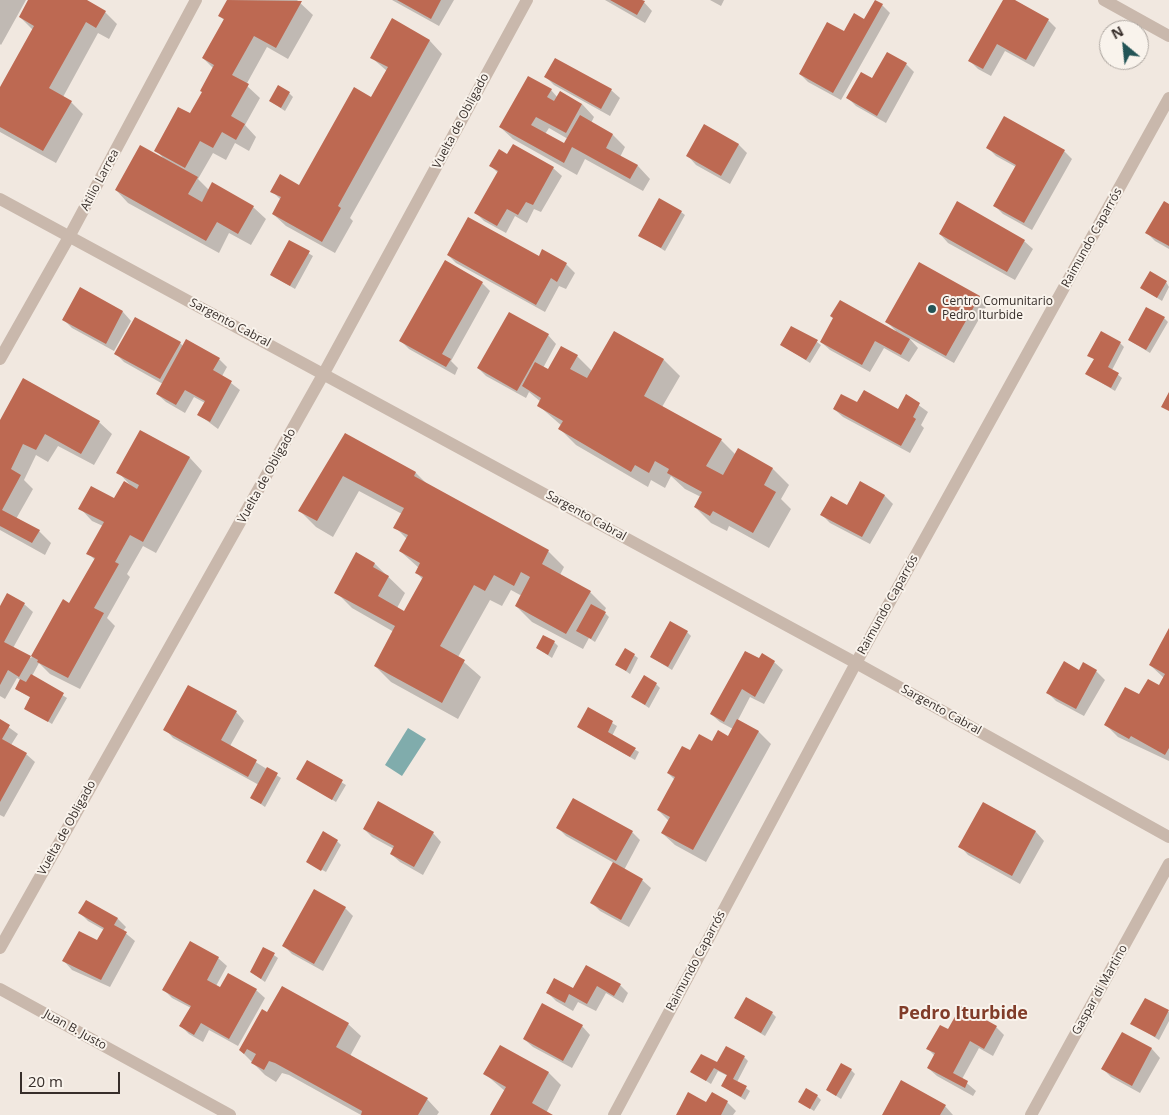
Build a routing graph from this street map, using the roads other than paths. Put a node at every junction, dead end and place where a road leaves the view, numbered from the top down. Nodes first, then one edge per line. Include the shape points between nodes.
1 (196, 0) edge
2 (527, 0) edge
3 (1104, 0) edge
4 (1169, 36) edge
5 (1169, 98) edge
6 (0, 199) edge
7 (69, 237) junction
8 (0, 359) edge
9 (324, 374) junction
10 (856, 663) junction
11 (1169, 837) edge
12 (1169, 864) edge
13 (0, 948) edge
14 (0, 989) edge
15 (230, 1115) edge
16 (614, 1115) edge
17 (1031, 1115) edge

1 - 7 street, Atilio Larrea
2 - 9 street, Vuelta de Obligado
3 - 4 street
5 - 10 street, Raimundo Caparrós
6 - 7 street, Sargento Cabral
7 - 8 street, Atilio Larrea
7 - 9 street, Sargento Cabral
9 - 10 street, Sargento Cabral
9 - 13 street, Vuelta de Obligado
10 - 11 street, Sargento Cabral
10 - 16 street, Raimundo Caparrós
12 - 17 street, Gaspar di Martino
14 - 15 street, Juan B. Justo

